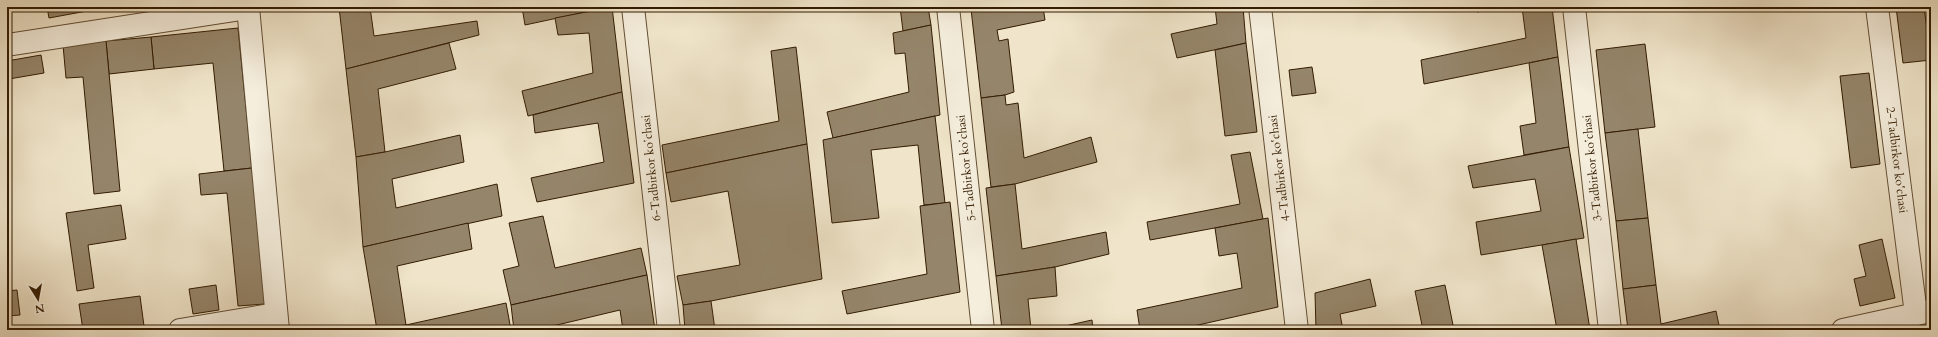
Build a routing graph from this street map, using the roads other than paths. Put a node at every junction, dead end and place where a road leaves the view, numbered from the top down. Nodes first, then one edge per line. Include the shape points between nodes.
1 (248, 7) edge
2 (633, 7) edge
3 (948, 7) edge
4 (1260, 7) edge
5 (1574, 7) edge
6 (1877, 7) edge
7 (7, 45) edge
8 (1924, 312) edge
9 (277, 322) edge
10 (180, 330) edge
11 (669, 330) edge
12 (983, 330) edge
13 (1297, 330) edge
14 (1610, 330) edge
15 (1844, 330) edge

1 - 7 street
1 - 9 street
2 - 11 street, 6-Tadbirkor koʻchasi
3 - 12 street, 5-Tadbirkor koʻchasi
4 - 13 street, 4-Tadbirkor koʻchasi
5 - 14 street, 3-Tadbirkor koʻchasi
6 - 8 street, 2-Tadbirkor koʻchasi
8 - 15 street
9 - 10 street

